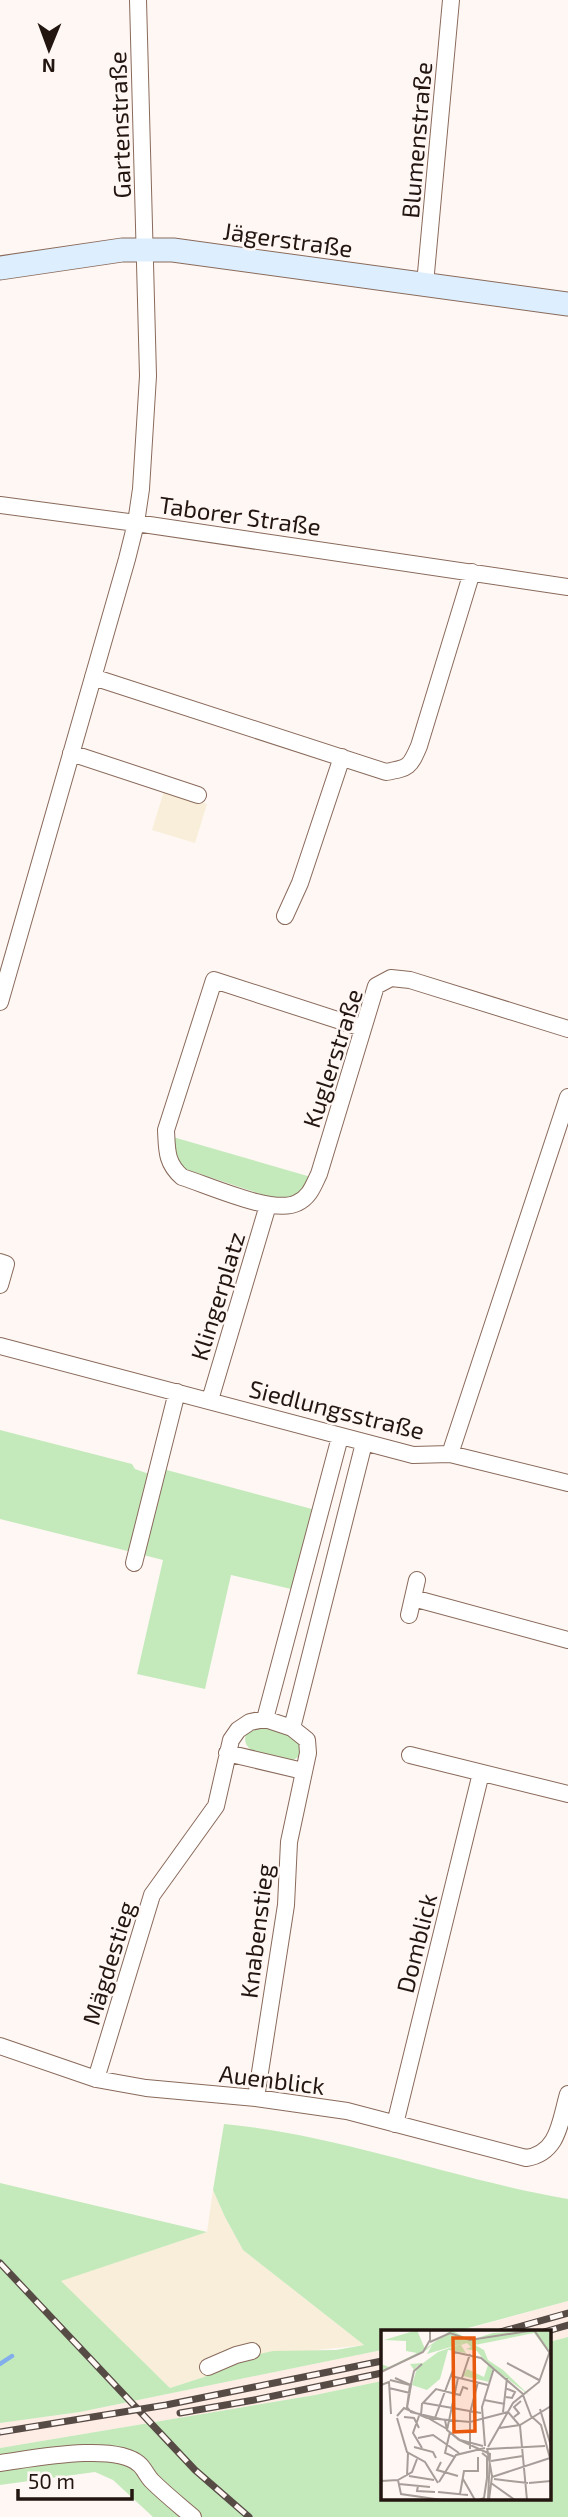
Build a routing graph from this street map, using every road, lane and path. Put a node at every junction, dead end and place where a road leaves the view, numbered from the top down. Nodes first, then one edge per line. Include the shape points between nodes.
1 (138, 0) edge
2 (451, 0) edge
3 (145, 249) junction
4 (0, 268) edge
5 (425, 284) junction
6 (568, 304) edge
7 (0, 505) edge
8 (136, 523) junction
9 (472, 572) junction
10 (568, 587) edge
11 (93, 677) junction
12 (71, 753) junction
13 (342, 757) junction
14 (198, 795) dead end
15 (285, 916) dead end
16 (1, 993) edge
17 (362, 1028) junction
18 (568, 1029) edge
19 (568, 1097) edge
20 (319, 1174) joint
21 (268, 1205) junction
22 (0, 1262) edge
23 (0, 1285) edge
24 (0, 1346) edge
25 (177, 1392) junction
26 (210, 1400) junction
27 (340, 1437) junction
28 (364, 1443) junction
29 (450, 1454) junction
30 (568, 1483) edge
31 (134, 1563) dead end
32 (417, 1580) dead end
33 (413, 1598) junction
34 (409, 1615) dead end
35 (568, 1640) edge
36 (265, 1720) junction
37 (292, 1728) junction
38 (227, 1753) junction
39 (410, 1755) dead end
40 (303, 1771) junction
41 (481, 1773) junction
42 (568, 1794) edge
43 (0, 2046) edge
44 (96, 2079) junction
45 (568, 2094) edge
46 (256, 2098) junction
47 (395, 2124) junction
48 (252, 2351) dead end
49 (208, 2367) dead end
50 (0, 2463) edge
51 (193, 2517) edge

1 - 3 street, Gartenstraße
2 - 5 street, Blumenstraße
3 - 4 main road, Jägerstraße
3 - 5 main road, Jägerstraße
3 - 8 street, Gartenstraße via 148,376
5 - 6 main road, Jägerstraße
7 - 8 street, Taborer Straße
8 - 9 street, Taborer Straße
8 - 11 street, Gartenstraße
9 - 10 street, Taborer Straße
9 - 13 street via 411,765 386,772
11 - 12 street, Gartenstraße
11 - 13 street
12 - 14 street
12 - 16 street, Gartenstraße
13 - 15 street
17 - 18 street, Kuglerstraße via 376,986 391,978
17 - 20 street, Kuglerstraße
17 - 21 street, Klingerplatz via 214,980 166,1130 167,1152 173,1169 183,1177
19 - 29 street
20 - 21 street, Klingerplatz via 309,1195 296,1204
21 - 26 street, Klingerplatz
22 - 23 street via 6,1264
24 - 25 street, Siedlungsstraße
25 - 26 street, Siedlungsstraße
25 - 31 street
26 - 27 street, Siedlungsstraße
27 - 28 street, Siedlungsstraße
27 - 36 street
28 - 29 street, Siedlungsstraße via 413,1455
28 - 37 street
29 - 30 street, Siedlungsstraße
32 - 33 street
33 - 34 street
33 - 35 street
36 - 37 street
36 - 38 street, Mägdestieg via 238,1730
37 - 40 street via 307,1740
38 - 40 street
38 - 44 street, Mägdestieg via 216,1806 152,1895
39 - 41 street
40 - 46 street, Knabenstieg via 289,1842 286,1905
41 - 42 street
41 - 47 street, Domblick
43 - 44 street, Auenblick
44 - 46 street, Auenblick
45 - 47 street, Auenblick via 558,2129 549,2148 539,2156 526,2158
46 - 47 street, Auenblick via 347,2111
48 - 49 street
50 - 51 street via 113,2454 139,2464

